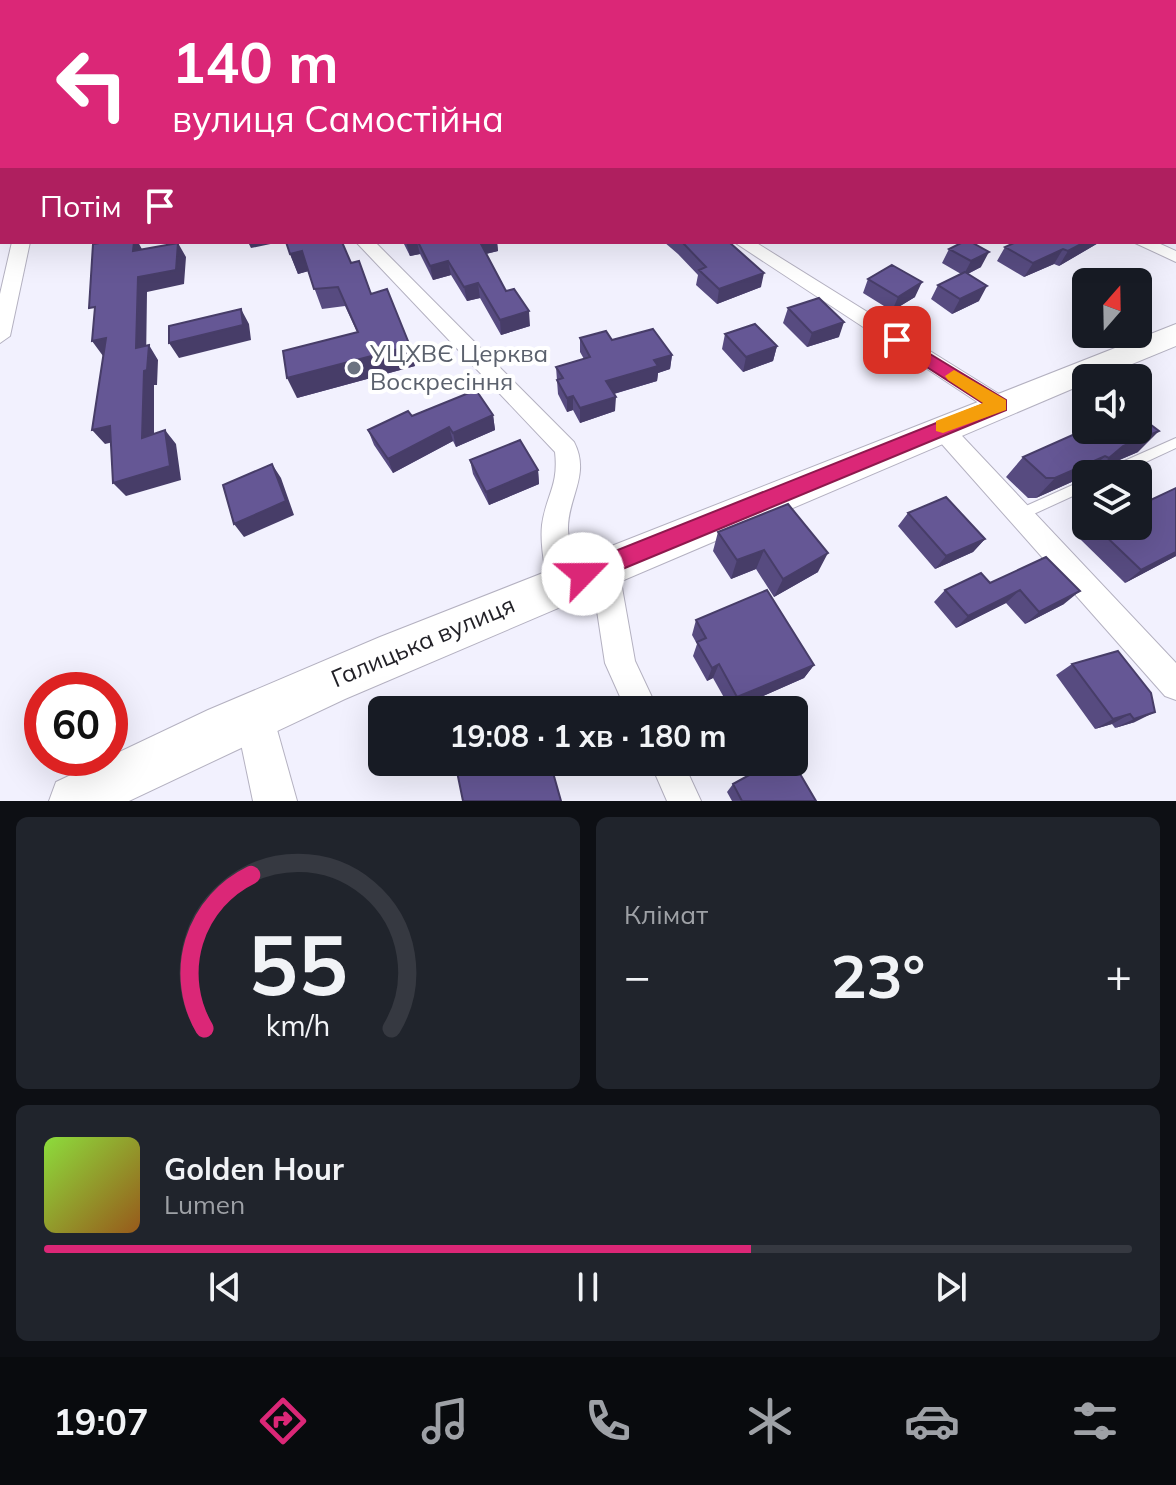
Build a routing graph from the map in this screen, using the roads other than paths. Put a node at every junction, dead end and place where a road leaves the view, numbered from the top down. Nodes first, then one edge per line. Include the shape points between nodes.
1 (21, 244) edge
2 (367, 244) edge
3 (746, 244) edge
4 (1147, 244) edge
5 (1176, 257) edge
6 (1176, 334) edge
7 (0, 336) edge
8 (999, 405) junction
9 (940, 427) junction
10 (1176, 443) edge
11 (1139, 460) edge
12 (1072, 490) edge
13 (1020, 514) junction
14 (604, 565) junction
15 (562, 584) junction
16 (1176, 685) edge
17 (635, 696) edge
18 (274, 706) junction
19 (672, 776) edge
20 (75, 801) edge
21 (275, 801) edge
22 (684, 801) edge

1 - 7 street
2 - 15 street via 566,449 570,475 555,526
3 - 8 street
4 - 5 street
6 - 8 main road, Галицька вулиця
8 - 9 main road, Галицька вулиця
9 - 13 street
9 - 14 main road, Галицька вулиця
10 - 11 lane
12 - 13 lane
13 - 16 street
14 - 15 main road, Галицька вулиця
14 - 17 street via 620,663
15 - 18 main road, Галицька вулиця
18 - 20 main road, Галицька вулиця
18 - 21 street
19 - 22 street

